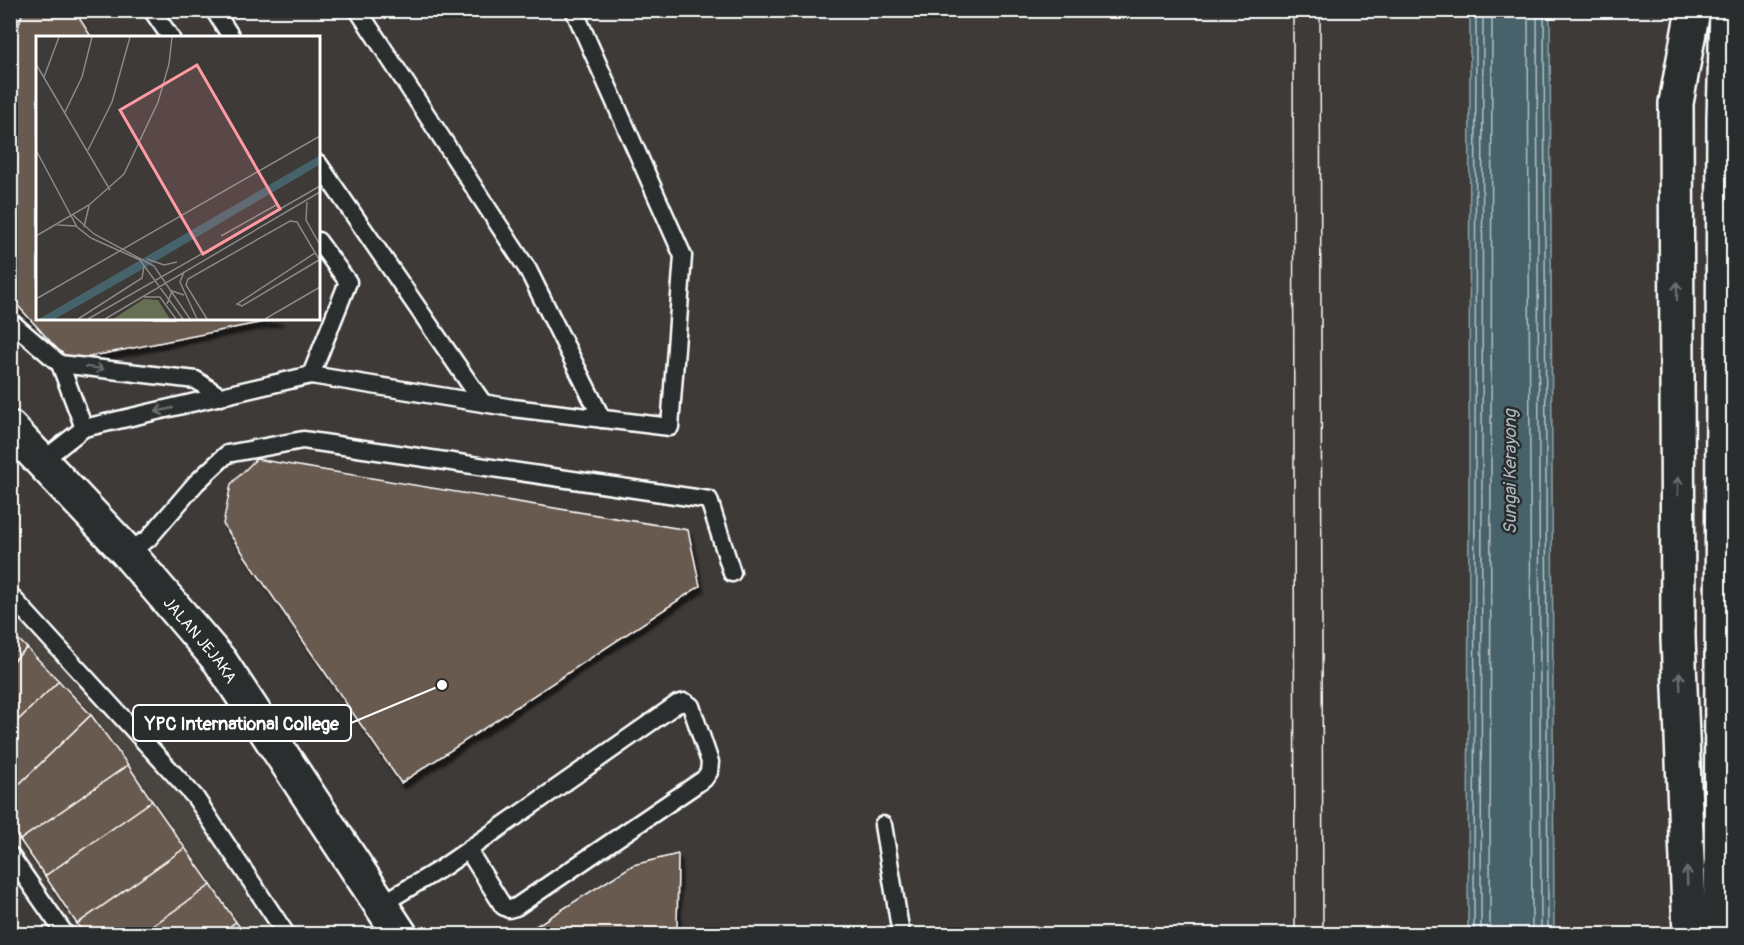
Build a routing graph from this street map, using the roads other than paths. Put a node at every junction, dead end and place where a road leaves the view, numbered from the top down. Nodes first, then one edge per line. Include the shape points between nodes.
1 (152, 10) edge
2 (214, 10) edge
3 (358, 10) edge
4 (574, 10) edge
5 (1693, 10) edge
6 (1727, 10) edge
7 (170, 36) edge
8 (231, 36) edge
9 (320, 165) edge
10 (320, 244) edge
11 (10, 321) edge
12 (60, 364) junction
13 (311, 375) junction
14 (221, 397) junction
15 (483, 403) junction
16 (602, 419) junction
17 (10, 428) edge
18 (84, 428) junction
19 (42, 461) junction
20 (127, 552) junction
21 (732, 573) dead end
22 (10, 595) edge
23 (883, 825) dead end
24 (468, 850) junction
25 (10, 855) edge
26 (380, 905) junction
27 (65, 934) edge
28 (286, 934) edge
29 (400, 934) edge
30 (901, 934) edge
31 (1690, 934) edge
32 (1721, 934) edge

1 - 7 lane
2 - 8 lane
3 - 16 lane via 528,270
4 - 16 lane via 683,256 670,427
31 -> 5 main road via 1678,638 1676,103
6 - 32 main road
9 - 15 lane
10 - 13 lane via 348,282
11 - 12 lane
12 -> 14 lane via 196,380
12 - 18 lane
13 - 14 lane
13 - 15 lane
14 -> 18 lane
15 - 16 lane
17 - 19 main road, JALAN JEJAKA
18 - 19 lane
19 - 20 main road, JALAN JEJAKA
20 - 21 lane via 148,540 226,454 303,440 709,500
20 - 26 main road, JALAN JEJAKA via 220,661
22 - 28 lane via 195,797
23 - 30 lane
24 - 24 lane via 503,906 516,907 704,779 710,762 691,706 685,702 678,704
24 - 26 lane
25 - 27 lane
26 - 29 main road, JALAN JEJAKA

